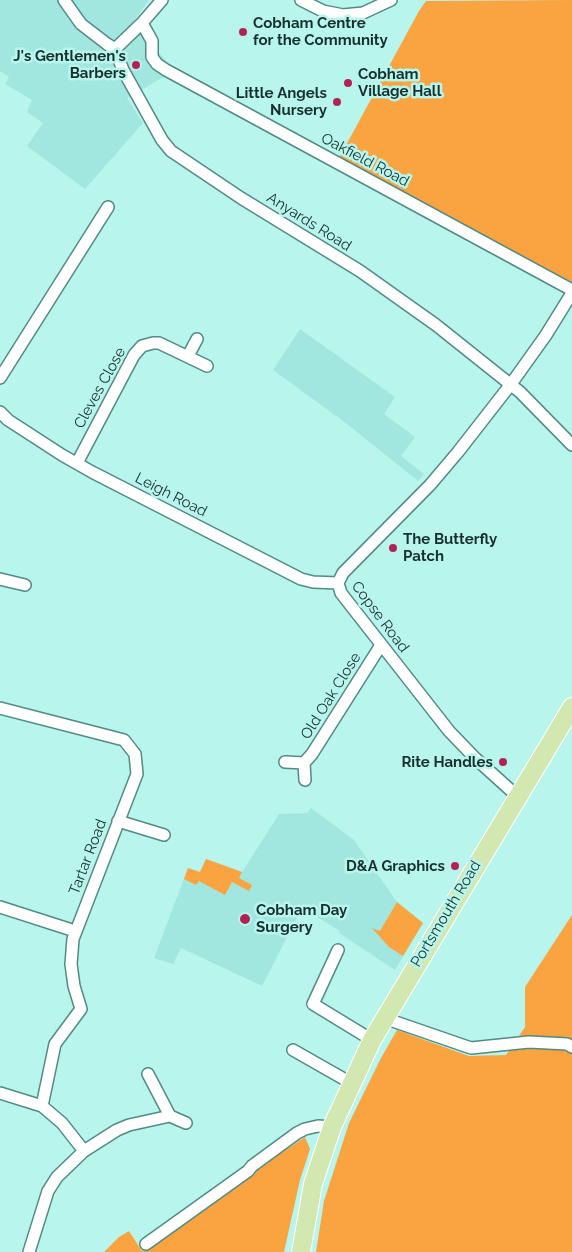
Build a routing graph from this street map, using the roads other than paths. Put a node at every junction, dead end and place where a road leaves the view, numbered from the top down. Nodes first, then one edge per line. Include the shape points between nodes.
1 (64, 0) edge
2 (162, 0) edge
3 (301, 0) edge
4 (391, 0) edge
5 (142, 23) junction
6 (115, 49) junction
7 (108, 207) dead end
8 (572, 291) edge
9 (197, 339) dead end
10 (188, 356) junction
11 (207, 366) dead end
12 (0, 378) edge
13 (511, 384) junction
14 (0, 412) edge
15 (572, 445) edge
16 (77, 463) junction
17 (0, 579) edge
18 (338, 583) junction
19 (25, 585) dead end
20 (381, 645) junction
21 (0, 708) edge
22 (572, 708) edge
23 (285, 762) dead end
24 (304, 763) junction
25 (305, 780) dead end
26 (517, 796) junction
27 (118, 821) junction
28 (164, 836) dead end
29 (0, 906) edge
30 (75, 931) junction
31 (338, 950) dead end
32 (384, 1018) junction
33 (372, 1040) junction
34 (572, 1047) edge
35 (293, 1050) dead end
36 (148, 1074) dead end
37 (351, 1083) junction
38 (0, 1093) edge
39 (42, 1106) junction
40 (170, 1116) junction
41 (186, 1123) dead end
42 (332, 1127) junction
43 (84, 1151) junction
44 (146, 1244) dead end
45 (29, 1252) edge
46 (301, 1252) edge

1 - 6 street via 81,24
2 - 5 street
3 - 4 street via 323,11 343,15 364,13
5 - 6 street
5 - 8 street, Oakfield Road via 152,41 152,57 166,70
6 - 13 street, Anyards Road via 127,77 171,151 360,271
7 - 12 street
8 - 13 street, Oakfield Road
9 - 10 street
10 - 11 street, Cleves Close
10 - 16 street, Cleves Close via 160,343 148,344 137,350
13 - 15 street, Anyards Road
13 - 18 street, Copse Road via 430,485 343,573
14 - 16 street, Leigh Road via 15,425
16 - 18 street, Leigh Road via 301,579
17 - 19 street
18 - 20 street, Copse Road via 341,593
20 - 24 street, Old Oak Close
20 - 26 street, Copse Road via 449,731
21 - 27 street, Tartar Road via 124,740 135,754 137,774
22 - 26 main road, Portsmouth Road
23 - 24 street, Old Oak Close
24 - 25 street, Old Oak Close
26 - 32 main road, Portsmouth Road
27 - 28 street
27 - 30 street, Tartar Road
29 - 30 street
30 - 39 street, Tartar Road via 71,964 81,1009 55,1044
31 - 33 street via 313,1004
32 - 33 main road, Portsmouth Road
32 - 34 street via 471,1048 529,1042
33 - 37 main road, Portsmouth Road
35 - 37 street
36 - 40 street
37 - 42 main road, Portsmouth Road
38 - 39 street
39 - 43 street via 62,1122
40 - 41 street
40 - 43 street via 129,1125
42 - 44 street via 318,1126 297,1133
42 - 46 main road, Portsmouth Road via 313,1184
43 - 45 street via 57,1177 48,1192

